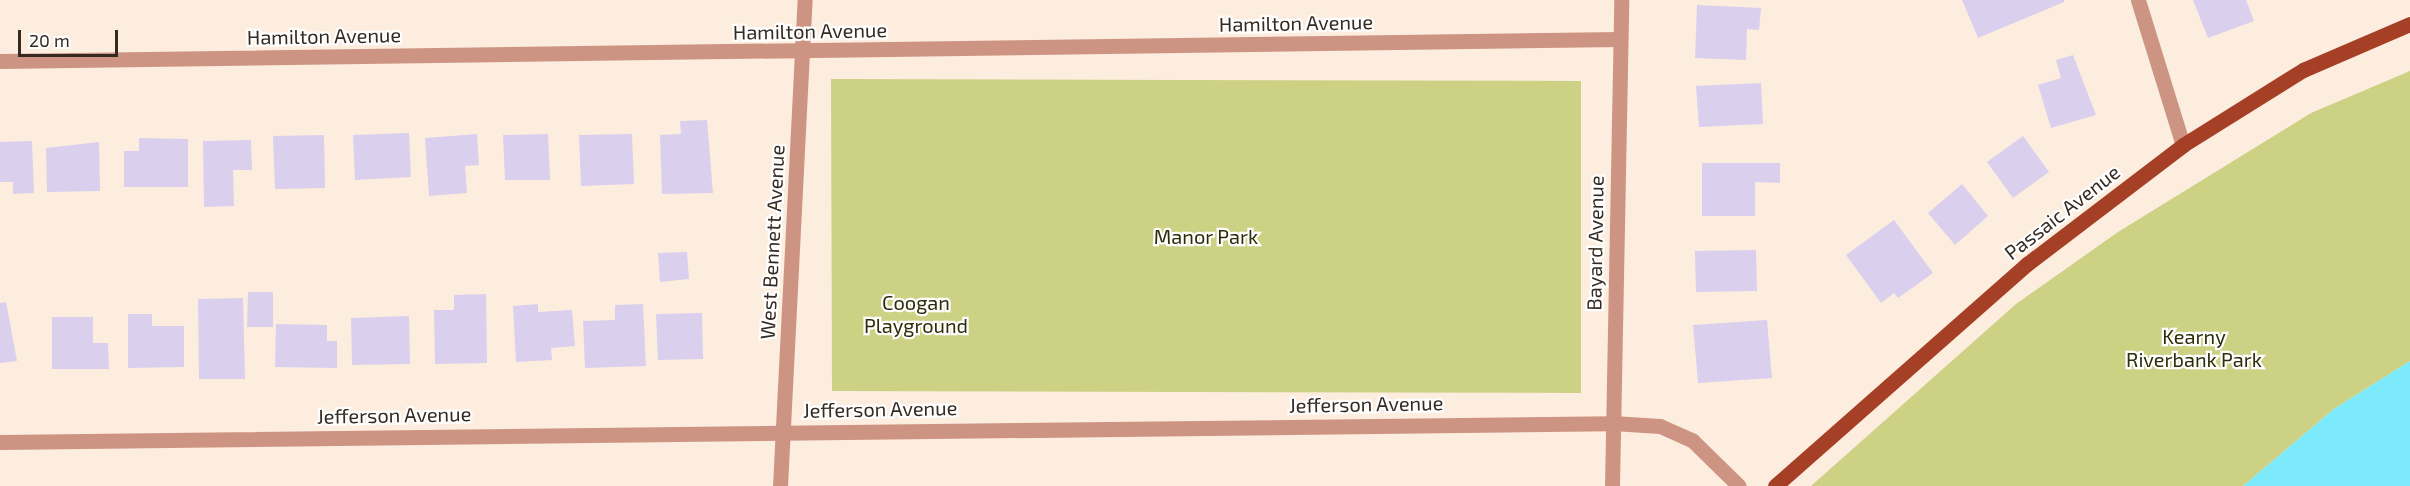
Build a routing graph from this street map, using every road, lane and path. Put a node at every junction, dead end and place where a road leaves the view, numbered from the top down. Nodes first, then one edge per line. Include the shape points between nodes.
1 (805, 0) edge
2 (1621, 0) edge
3 (2138, 0) edge
4 (2410, 24) edge
5 (1620, 39) junction
6 (802, 52) junction
7 (0, 61) edge
8 (2183, 145) junction
9 (1613, 423) junction
10 (783, 431) junction
11 (0, 442) edge
12 (780, 486) edge
13 (1612, 486) edge
14 (1739, 486) edge
15 (1775, 486) edge

1 - 6 street, West Bennett Avenue
2 - 5 street, Bayard Avenue
3 - 8 street
4 - 8 main road, Passaic Avenue via 2303,70
5 - 6 street, Hamilton Avenue
5 - 9 street, Bayard Avenue
6 - 7 street, Hamilton Avenue
6 - 10 street, West Bennett Avenue
8 - 15 main road, Passaic Avenue via 2027,264
9 - 10 street, Jefferson Avenue
9 - 13 street, Bayard Avenue
9 - 14 street, Jefferson Avenue via 1660,426 1693,441
10 - 11 street, Jefferson Avenue
10 - 12 street, West Bennett Avenue

